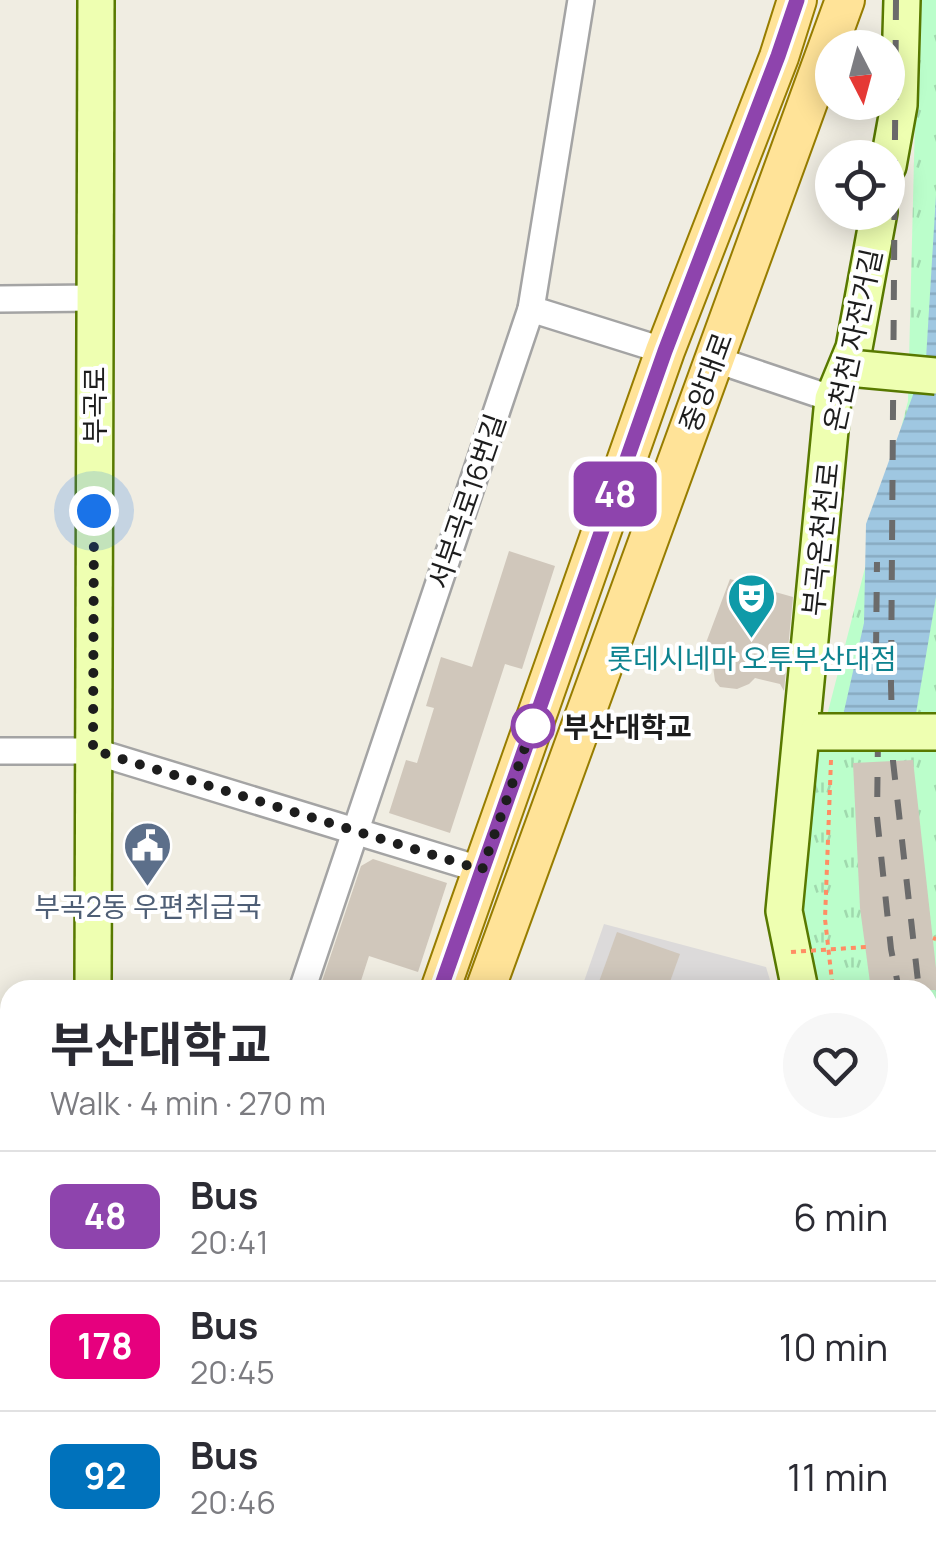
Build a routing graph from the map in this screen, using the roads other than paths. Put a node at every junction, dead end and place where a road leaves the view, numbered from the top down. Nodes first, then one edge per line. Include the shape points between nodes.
1 (96, 0) edge
2 (581, 0) edge
3 (797, 0) edge
4 (845, 0) edge
5 (902, 0) edge
6 (893, 140) edge
7 (876, 230) edge
8 (94, 298) junction
9 (0, 299) edge
10 (531, 309) junction
11 (665, 351) junction
12 (714, 359) junction
13 (936, 376) edge
14 (847, 378) junction
15 (936, 732) edge
16 (817, 742) junction
17 (93, 750) junction
18 (0, 751) edge
19 (354, 833) junction
20 (482, 870) junction
21 (93, 980) edge
22 (305, 980) edge
23 (444, 980) edge
24 (489, 980) edge
25 (798, 980) edge

1 - 8 main road, 부곡로
2 - 10 street, 서부곡로16번길
3 - 11 main road, 중앙대로
4 - 12 main road, 중앙대로
5 - 6 main road
7 - 14 main road, 부곡온천천로
8 - 9 street
8 - 17 main road, 부곡로
10 - 11 street
10 - 19 street, 서부곡로16번길
11 - 20 main road, 중앙대로
12 - 14 street
12 - 24 main road, 중앙대로
13 - 14 main road, bridge
14 - 16 main road, 부곡온천천로
15 - 16 main road, bridge
16 - 25 main road, 부곡온천천로 via 784,911
17 - 18 street
17 - 19 street
17 - 21 main road, 부곡로
19 - 20 street
19 - 22 street, 서부곡로16번길
20 - 23 main road, 중앙대로

